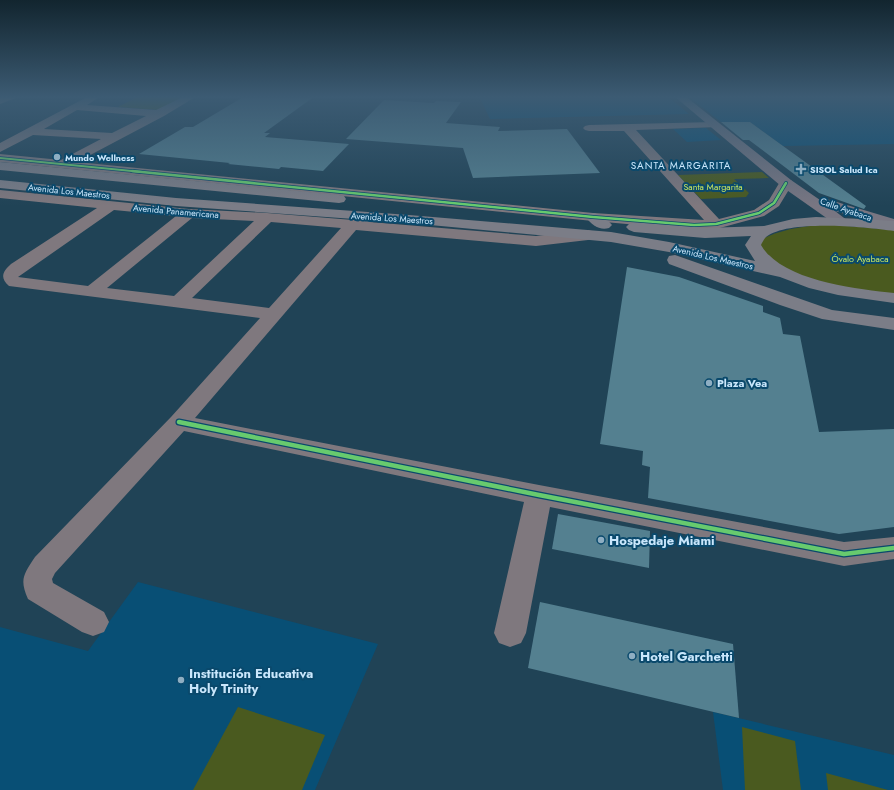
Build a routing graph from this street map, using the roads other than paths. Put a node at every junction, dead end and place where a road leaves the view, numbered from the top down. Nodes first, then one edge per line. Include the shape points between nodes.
1 (10, 133) edge
2 (27, 133) edge
3 (53, 133) edge
4 (125, 133) edge
5 (632, 133) edge
6 (724, 133) edge
7 (0, 138) edge
8 (115, 138) junction
9 (0, 148) edge
10 (0, 158) edge
11 (63, 164) junction
12 (0, 166) edge
13 (786, 183) junction
14 (0, 184) edge
15 (289, 186) junction
16 (253, 191) junction
17 (798, 191) junction
18 (0, 194) edge
19 (111, 205) junction
20 (190, 213) junction
21 (267, 216) junction
22 (382, 217) junction
23 (598, 221) junction
24 (840, 221) junction
25 (716, 224) junction
26 (352, 225) junction
27 (894, 225) edge
28 (765, 231) junction
29 (588, 235) junction
30 (780, 272) junction
31 (92, 291) junction
32 (894, 298) edge
33 (179, 301) junction
34 (274, 314) junction
35 (894, 324) edge
36 (179, 422) junction
37 (539, 495) junction
38 (894, 548) edge
39 (93, 622) dead end
40 (510, 633) dead end

1 - 7 street
2 - 9 street
3 - 8 street
4 - 8 street
5 - 25 street
6 - 13 main road, Calle Ayabaca
8 - 11 street
10 - 11 street
11 - 15 street
12 - 16 highway, Avenida Los Maestros
13 - 17 main road, Calle Ayabaca
13 - 25 street via 768,208 750,216
14 - 22 highway, Avenida Los Maestros via 176,202
15 - 16 highway
15 - 23 street
16 - 23 highway, Avenida Los Maestros
17 - 24 main road, Calle Ayabaca
17 - 27 main road, Calle Ayabaca via 827,204
18 - 19 street, Avenida Panamericana
19 - 20 street, Avenida Panamericana
19 - 31 street via 9,275 15,282
20 - 21 street, Avenida Panamericana
20 - 31 street
21 - 26 street, Avenida Panamericana
21 - 33 street
22 - 26 street
22 - 29 highway, Avenida Los Maestros
23 - 25 street
23 - 28 highway, Avenida Los Maestros via 680,232
24 - 27 highway
24 - 28 highway via 810,222
26 - 29 street, Avenida Panamericana via 536,241
26 - 34 street
28 - 30 highway via 756,237 754,250 763,261
29 - 30 highway, Avenida Los Maestros via 652,244
29 - 35 highway via 633,245 829,315
30 - 32 highway via 844,291
31 - 33 street
33 - 34 street
34 - 36 street
36 - 37 street
36 - 39 street via 45,565 38,578 39,590
37 - 38 street via 844,554
37 - 40 street

